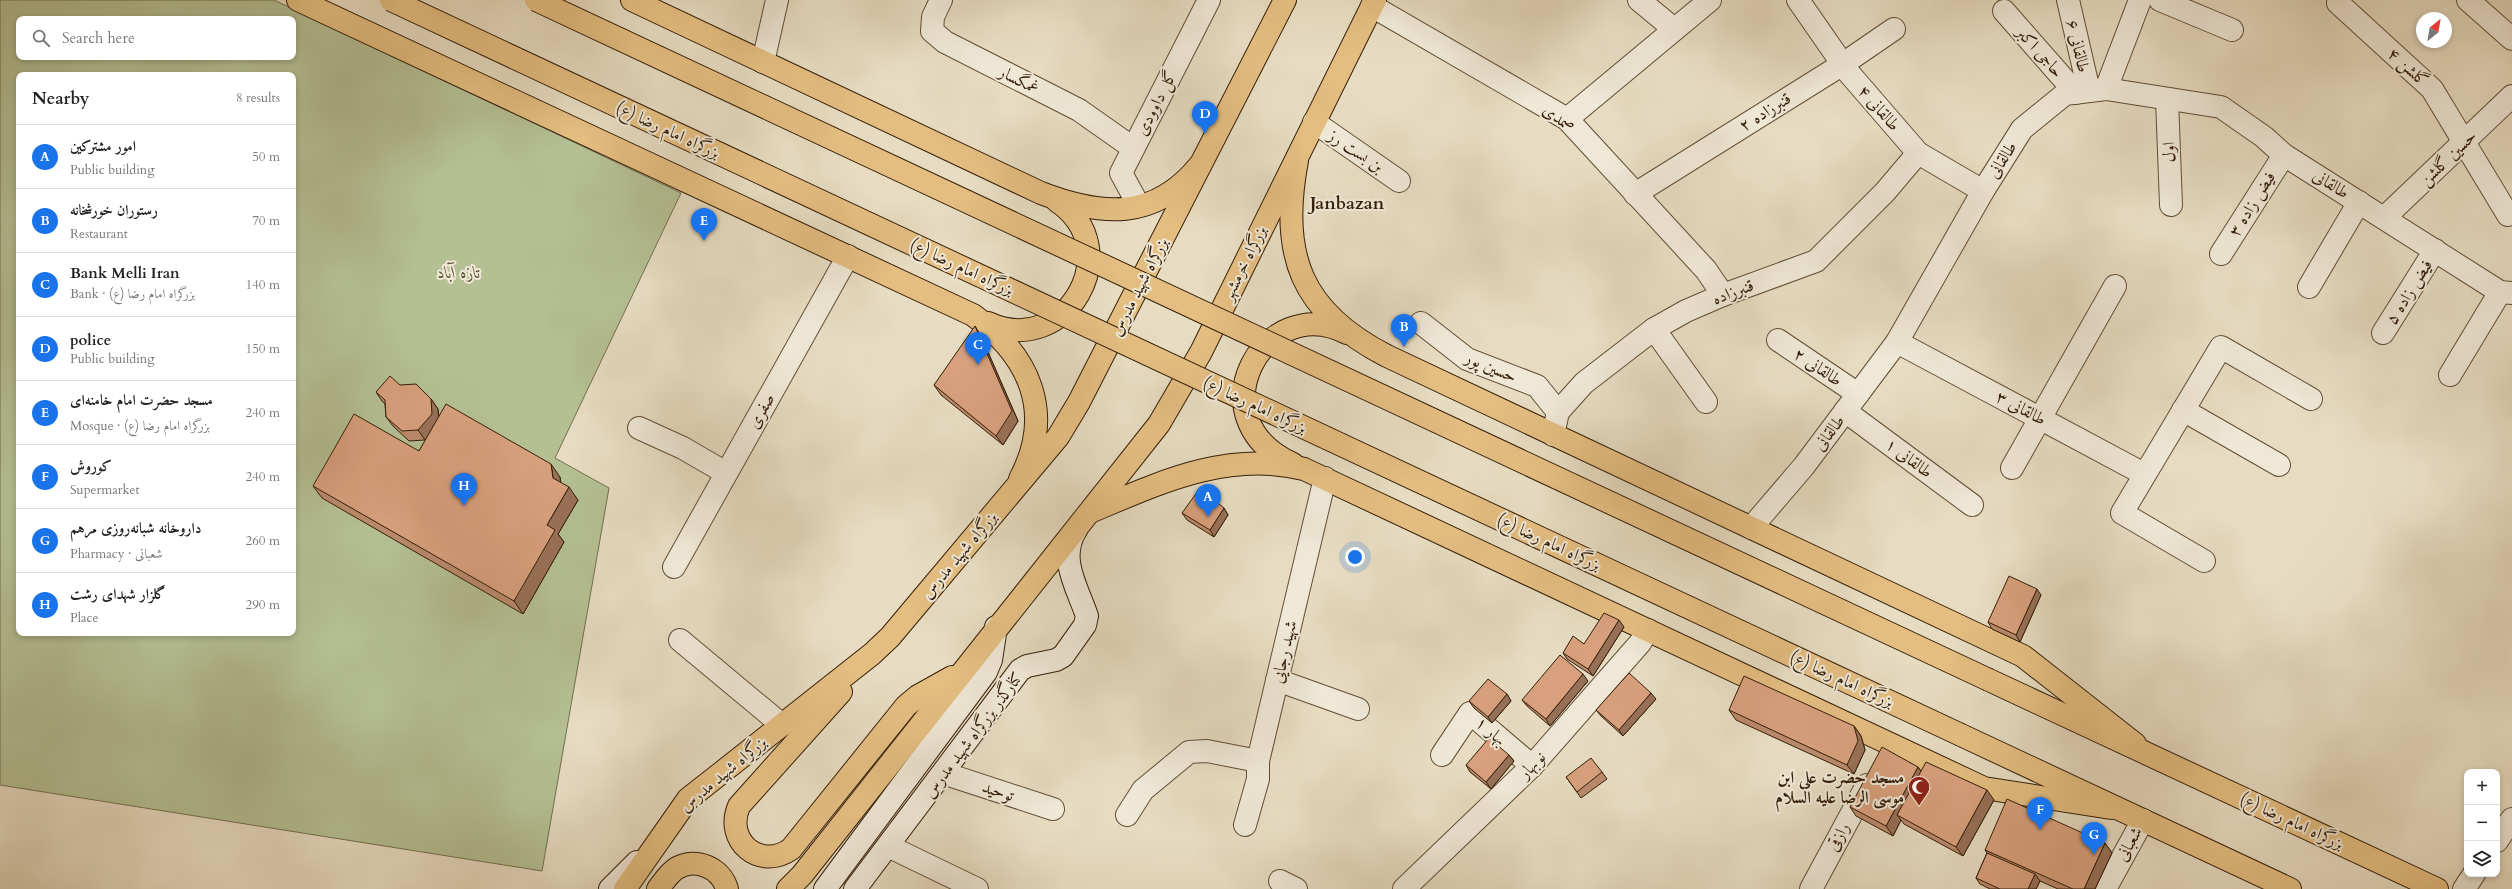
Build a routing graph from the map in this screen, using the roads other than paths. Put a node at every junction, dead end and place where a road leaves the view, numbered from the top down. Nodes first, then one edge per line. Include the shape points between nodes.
1 (298, 0) edge
2 (391, 0) edge
3 (536, 0) edge
4 (632, 0) edge
5 (777, 0) edge
6 (941, 0) edge
7 (1209, 0) edge
8 (1285, 0) edge
9 (1639, 0) edge
10 (1710, 0) edge
11 (1798, 0) edge
12 (2068, 0) edge
13 (2140, 0) edge
14 (2160, 0) edge
15 (2468, 0) edge
16 (1373, 3) edge
17 (2338, 3) dead end
18 (2004, 11) dead end
19 (1674, 29) junction
20 (1894, 29) dead end
21 (2232, 30) dead end
22 (2512, 40) edge
23 (763, 62) junction
24 (1843, 64) junction
25 (2090, 91) junction
26 (2512, 96) edge
27 (2166, 98) junction
28 (1566, 119) junction
29 (1314, 122) junction
30 (2464, 144) junction
31 (1133, 148) junction
32 (1301, 148) junction
33 (1208, 151) junction
34 (1918, 153) junction
35 (2284, 155) junction
36 (1399, 181) dead end
37 (1982, 191) junction
38 (1043, 193) junction
39 (1636, 194) junction
40 (2359, 202) junction
41 (2171, 205) dead end
42 (1139, 206) junction
43 (2508, 215) dead end
44 (2384, 218) junction
45 (2435, 250) junction
46 (2221, 254) dead end
47 (848, 256) junction
48 (2115, 286) dead end
49 (2309, 287) dead end
50 (2506, 292) edge
51 (1723, 295) junction
52 (976, 317) junction
53 (1422, 323) dead end
54 (1654, 329) junction
55 (2383, 333) dead end
56 (1358, 339) junction
57 (1778, 340) dead end
58 (1898, 342) junction
59 (2450, 376) dead end
60 (1858, 394) junction
61 (2311, 399) dead end
62 (1706, 402) dead end
63 (2183, 410) junction
64 (1845, 411) junction
65 (1558, 412) junction
66 (2039, 417) junction
67 (639, 428) dead end
68 (1553, 434) junction
69 (2278, 464) dead end
70 (2012, 468) dead end
71 (726, 473) junction
72 (2144, 474) junction
73 (1317, 475) junction
74 (1005, 500) junction
75 (1972, 505) dead end
76 (1090, 512) junction
77 (1751, 528) junction
78 (1076, 529) junction
79 (2204, 561) dead end
80 (674, 567) dead end
81 (996, 627) junction
82 (1648, 630) junction
83 (890, 637) junction
84 (680, 640) dead end
85 (961, 672) junction
86 (1277, 680) junction
87 (1358, 709) dead end
88 (782, 725) junction
89 (1889, 744) junction
90 (2146, 753) junction
91 (1442, 755) dead end
92 (1258, 761) junction
93 (1532, 766) junction
94 (943, 773) junction
95 (1053, 809) dead end
96 (2120, 809) junction
97 (1127, 815) dead end
98 (2512, 819) edge
99 (2142, 820) junction
100 (1245, 825) dead end
101 (663, 835) junction
102 (2500, 837) edge
103 (888, 846) junction
104 (2472, 877) edge
105 (610, 889) edge
106 (625, 889) edge
107 (658, 889) edge
108 (727, 889) edge
109 (788, 889) edge
110 (825, 889) edge
111 (855, 889) edge
112 (977, 889) edge
113 (1404, 889) edge
114 (1810, 889) edge
115 (2105, 889) edge
116 (2290, 889) edge
117 (2437, 889) edge
118 (2464, 889) edge

1 - 47 main road
2 - 96 main road, بزرگراه امام رضا (ع), bridge
3 - 90 main road, بزرگراه امام رضا (ع), bridge
4 - 23 main road
5 - 23 street
6 - 31 street, غمگسار via 933,17 932,31 945,42 1079,110
7 - 31 street, گل داوودی
8 - 33 main road
9 - 19 street
10 - 19 street
11 - 24 street, طالقانی ۴
12 - 25 street, طالقانی ۶
13 - 25 street
14 - 21 street
15 - 22 street
16 - 28 street, صمدی
16 - 29 main road, بزرگراه خرمشهر
17 - 30 street, گلشن ۴ via 2432,88
18 - 25 street, حاجی اکبر
19 - 28 street
20 - 24 street, قنبرزاده ۲
23 - 38 main road
24 - 34 street, طالقانی ۴
24 - 39 street, قنبرزاده ۲
25 - 27 street, طالقانی
25 - 37 street, طالقانی via 2065,94 2022,129
26 - 30 street, حسین گلشن
27 - 35 street, طالقانی via 2221,107 2264,137
27 - 41 street, اول
28 - 39 street, صمدی
29 - 32 main road, بزرگراه خرمشهر
29 - 36 street, بن بست رز
30 - 43 street, گلشن ۴
30 - 44 street, حسین گلشن
31 - 42 street, گل داوودی via 1121,173
32 - 56 main road, بزرگراه امام رضا (ع) via 1295,171 1292,223 1297,266 1317,302
32 - 76 main road, بزرگراه خرمشهر via 1182,387 1148,439
33 - 42 main road via 1195,170 1179,185 1155,200
33 - 74 main road, بزرگراه شهید مدرس via 1075,411 1058,437
34 - 37 street, طالقانی ۴
34 - 51 street, قنبرزاده via 1885,192 1816,261
35 - 40 street, طالقانی
35 - 46 street, فیض زاده ۳
37 - 58 street, طالقانی
38 - 42 main road via 1095,210 1118,210
38 - 52 main road via 1069,210 1084,235 1089,264 1081,292 1062,314 1036,328 1008,329
39 - 51 street, صمدی via 1706,270
40 - 44 street, طالقانی
40 - 49 street
44 - 45 street, طالقانی
45 - 50 street, طالقانی
45 - 55 street, فیض زاده ۵
47 - 52 main road
47 - 71 street, صفری
48 - 66 street
50 - 59 street
51 - 54 street, قنبرزاده via 1686,311
52 - 74 main road via 997,333 1015,354 1026,373 1034,400 1036,422 1030,455 1019,480
53 - 65 street, حسین پور via 1467,359 1537,386
54 - 62 street
54 - 65 street, قنبرزاده via 1584,383
56 - 68 main road, بزرگراه امام رضا (ع) via 1387,356
56 - 73 main road via 1331,327 1296,328 1266,345 1247,375 1244,404 1253,431 1273,453
57 - 60 street, طالقانی ۲
58 - 60 street, طالقانی
58 - 66 street, طالقانی ۳
60 - 64 street, طالقانی
61 - 63 street via 2221,347
63 - 69 street
63 - 72 street
64 - 75 street, طالقانی ۱
64 - 77 street, طالقانی via 1804,466
65 - 68 street, قنبرزاده
66 - 70 street
66 - 72 street, طالقانی ۳
67 - 71 street via 683,448
68 - 77 main road, بزرگراه امام رضا (ع)
71 - 80 street, صفری
72 - 79 street via 2122,513
73 - 76 main road, بزرگراه امام رضا (ع) via 1279,465 1215,467 1174,477
73 - 82 main road, بزرگراه امام رضا (ع)
73 - 86 street, شهید رجایی
74 - 83 main road, بزرگراه شهید مدرس
76 - 78 main road
77 - 90 main road, بزرگراه امام رضا (ع) via 2023,656
78 - 81 main road
78 - 94 street, کنارگذر بزرگراه شهید مدرس via 1069,541 1067,556 1087,616 1085,625 1063,656 1020,670
81 - 85 main road
81 - 110 street via 991,660 986,672
82 - 89 main road, بزرگراه امام رضا (ع)
82 - 93 street, نوبهار via 1640,643
83 - 85 main road via 739,806 735,818 737,835 743,846 752,853 763,857 775,857 791,849 906,706 918,696
83 - 88 main road, بزرگراه شهید مدرس
84 - 88 street
85 - 109 main road via 802,875
86 - 87 street
86 - 92 street, شهید رجایی
88 - 101 main road, بزرگراه شهید مدرس via 688,799
89 - 96 main road, بزرگراه امام رضا (ع) via 1984,788
89 - 114 street, رازقی
90 - 117 main road, بزرگراه امام رضا (ع)
91 - 93 street, بهار ۱ via 1470,713
92 - 97 street via 1207,751 1189,752 1143,790
92 - 100 street, شهید رجایی via 1258,779
93 - 113 street, نوبهار
94 - 95 street, توحید
94 - 103 street, کنارگذر بزرگراه شهید مدرس
96 - 99 main road, بزرگراه امام رضا (ع)
98 - 102 street
99 - 115 street, شعبانی
99 - 116 main road, بزرگراه امام رضا (ع)
101 - 105 street
101 - 106 main road, بزرگراه شهید مدرس
103 - 111 street, کنارگذر بزرگراه شهید مدرس
103 - 112 street
104 - 118 street
107 - 108 main road via 672,872 682,866 694,864 705,865 716,871

